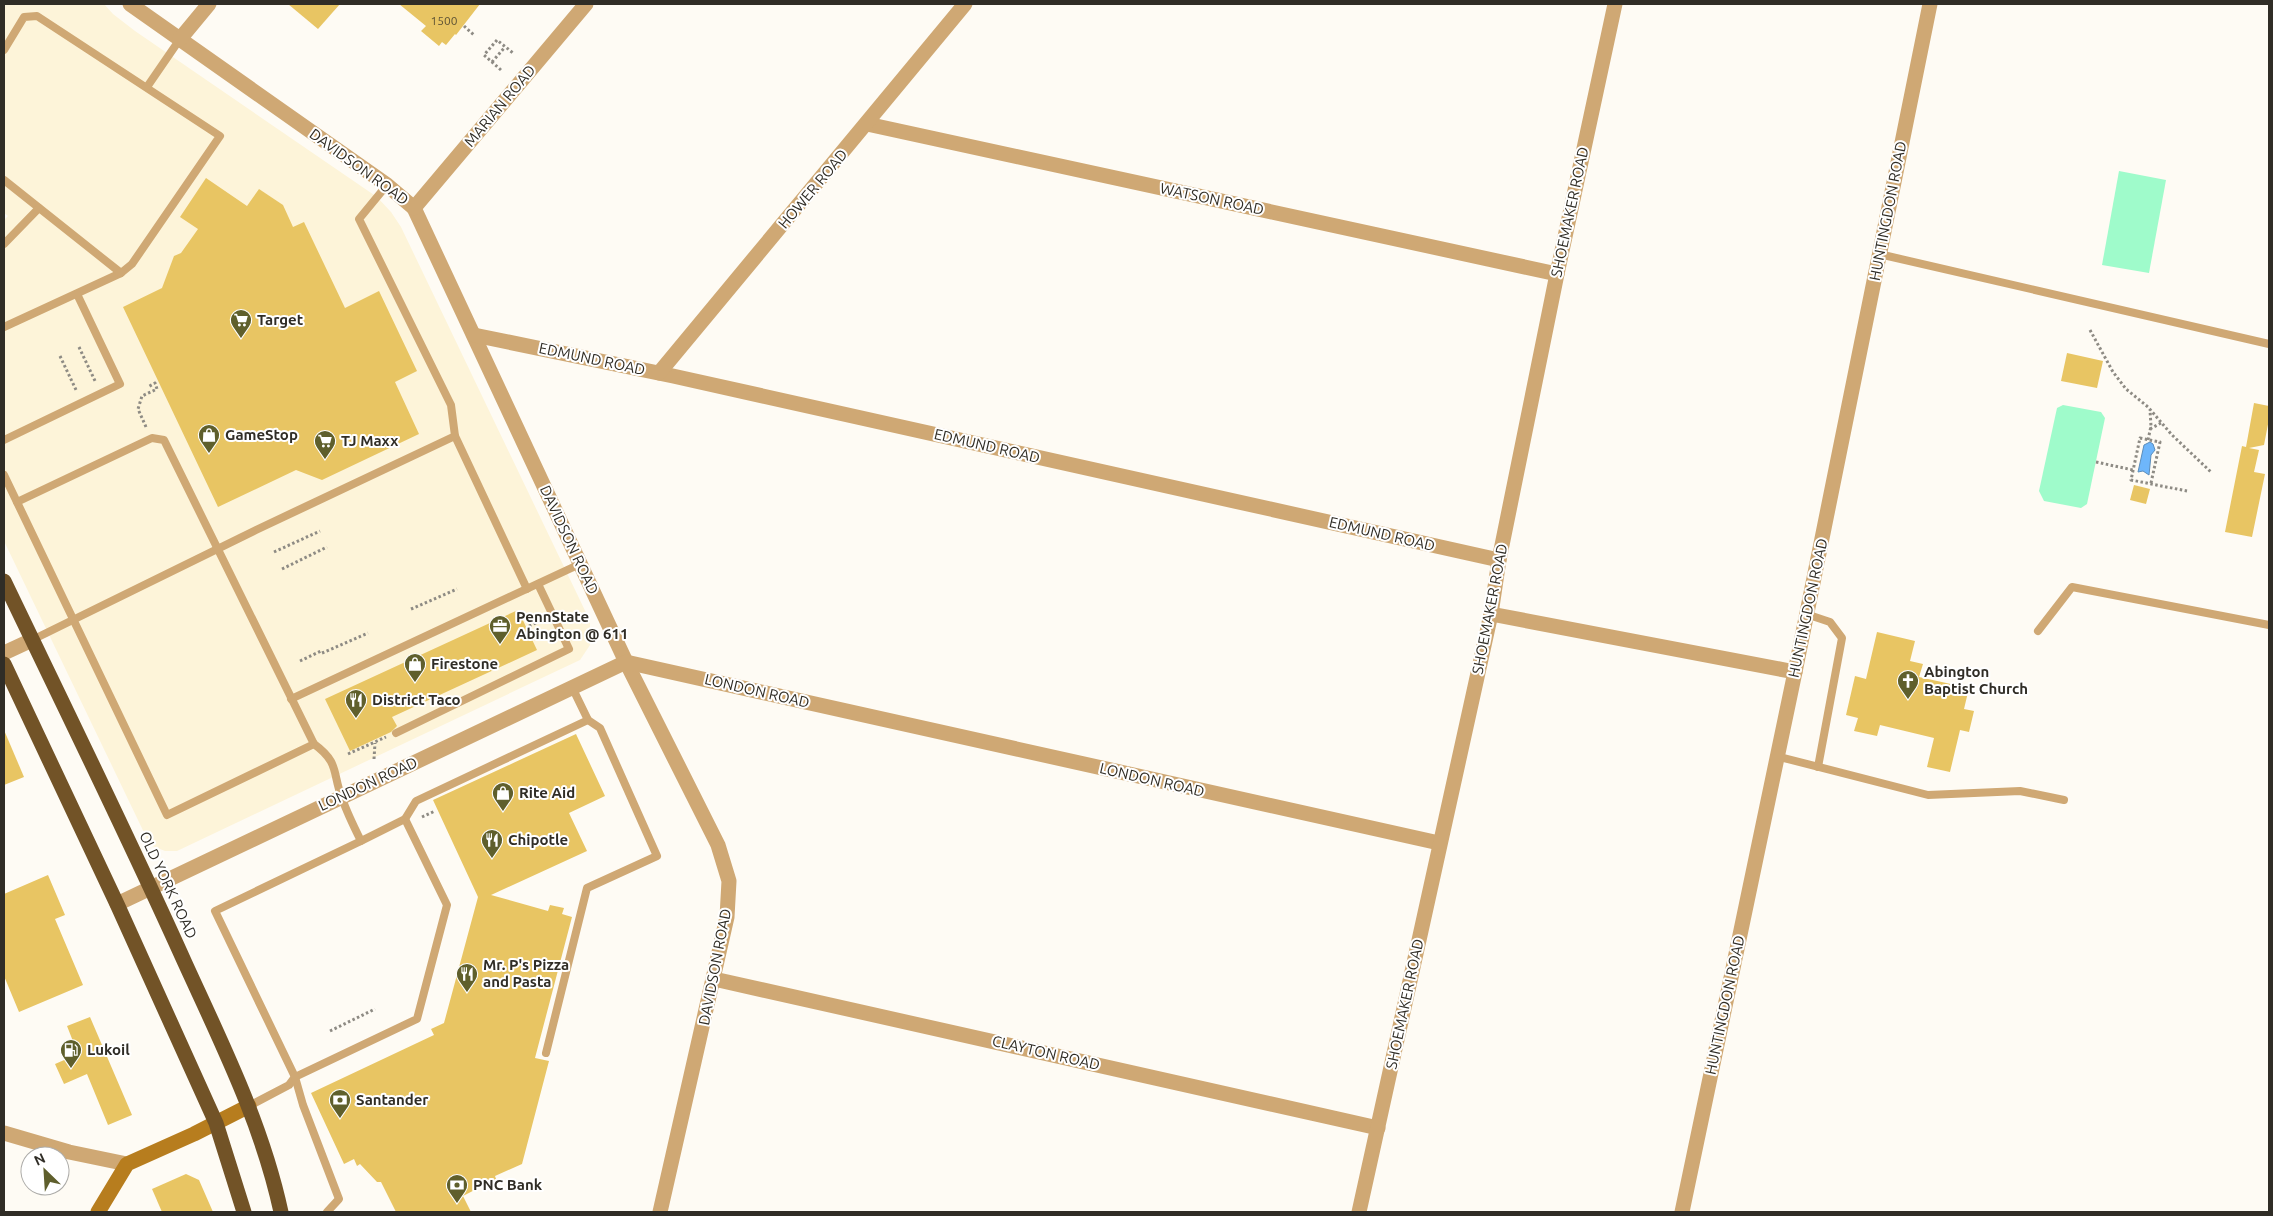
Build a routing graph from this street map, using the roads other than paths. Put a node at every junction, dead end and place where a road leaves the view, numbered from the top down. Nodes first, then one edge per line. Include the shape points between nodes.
1 (130, 4) edge
2 (209, 4) edge
3 (586, 4) edge
4 (965, 4) edge
5 (1615, 4) edge
6 (1930, 4) edge
7 (180, 39) junction
8 (4, 50) edge
9 (147, 87) junction
10 (867, 124) junction
11 (4, 180) edge
12 (387, 185) junction
13 (39, 208) junction
14 (414, 208) junction
15 (4, 244) edge
16 (1879, 254) junction
17 (121, 273) junction
18 (1557, 274) junction
19 (77, 294) junction
20 (4, 327) edge
21 (474, 335) junction
22 (2269, 344) edge
23 (659, 373) junction
24 (455, 436) junction
25 (4, 440) edge
26 (4, 475) edge
27 (17, 502) junction
28 (217, 550) junction
29 (1499, 560) junction
30 (580, 564) junction
31 (4, 581) edge
32 (538, 584) junction
33 (527, 590) junction
34 (1491, 614) junction
35 (1806, 614) junction
36 (73, 621) junction
37 (2269, 625) edge
38 (2038, 630) dead end
39 (32, 640) junction
40 (4, 653) edge
41 (626, 662) junction
42 (4, 664) edge
43 (1795, 672) junction
44 (572, 687) junction
45 (292, 700) junction
46 (588, 720) junction
47 (396, 732) road end
48 (314, 744) junction
49 (1776, 756) junction
50 (1818, 767) junction
51 (341, 796) junction
52 (2064, 800) dead end
53 (405, 819) junction
54 (361, 841) junction
55 (1439, 843) junction
56 (150, 887) junction
57 (116, 904) junction
58 (714, 979) junction
59 (546, 1054) dead end
60 (295, 1077) junction
61 (249, 1106) junction
62 (216, 1123) junction
63 (1378, 1128) junction
64 (4, 1133) edge
65 (127, 1164) junction
66 (98, 1212) edge
67 (244, 1212) edge
68 (280, 1212) edge
69 (327, 1212) edge
70 (660, 1212) edge
71 (1359, 1212) edge
72 (1682, 1212) edge

1 - 7 street, DAVIDSON ROAD
2 - 7 street
3 - 14 street, MARIAN ROAD
4 - 10 street, HOWER ROAD
5 - 18 street, SHOEMAKER ROAD
6 - 16 street, HUNTINGDON ROAD
7 - 9 lane
7 - 12 street, DAVIDSON ROAD
8 - 9 lane via 24,17 37,16
9 - 17 lane via 220,136 154,234 132,264
10 - 18 street, WATSON ROAD
10 - 23 street, HOWER ROAD
11 - 13 lane
12 - 14 street, DAVIDSON ROAD
12 - 24 lane via 360,219 451,405
13 - 15 lane
13 - 17 lane
14 - 21 street, DAVIDSON ROAD
16 - 22 lane
16 - 35 street, HUNTINGDON ROAD
17 - 19 lane
18 - 29 street, SHOEMAKER ROAD
19 - 20 lane
19 - 25 lane via 120,384
21 - 23 street, EDMUND ROAD
21 - 30 street, DAVIDSON ROAD
23 - 29 street, EDMUND ROAD
24 - 28 lane
24 - 33 lane
26 - 27 lane
27 - 28 lane via 152,438 164,440
27 - 36 lane
28 - 36 lane
28 - 45 lane
29 - 34 street, SHOEMAKER ROAD
30 - 32 lane
30 - 41 street, DAVIDSON ROAD
31 - 39 highway, OLD YORK ROAD
32 - 33 lane
32 - 47 lane via 569,649
33 - 45 lane
34 - 43 street
34 - 55 street, SHOEMAKER ROAD
35 - 43 street, HUNTINGDON ROAD
35 - 50 lane via 1830,622 1842,638
36 - 39 lane
36 - 48 lane via 167,815
37 - 38 lane via 2072,587
39 - 40 street
39 - 56 highway, OLD YORK ROAD
41 - 44 street, LONDON ROAD
41 - 55 street, LONDON ROAD
41 - 58 street, DAVIDSON ROAD via 718,846 729,881 727,917
42 - 57 highway
43 - 49 street, HUNTINGDON ROAD
44 - 46 lane
44 - 51 street, LONDON ROAD
45 - 48 lane
46 - 53 lane via 416,801
46 - 59 lane via 600,728 657,856 587,888
48 - 51 lane via 327,753 338,776
49 - 50 lane
49 - 72 street, HUNTINGDON ROAD
50 - 52 lane via 1928,795 2020,791
51 - 54 lane
51 - 56 street, LONDON ROAD
53 - 54 lane
53 - 60 lane via 447,906 417,1019
54 - 60 lane via 215,911
55 - 63 street, SHOEMAKER ROAD
56 - 57 street, LONDON ROAD
56 - 61 highway, OLD YORK ROAD
57 - 62 highway
58 - 63 street, CLAYTON ROAD
58 - 70 street, DAVIDSON ROAD
60 - 61 lane via 289,1085
60 - 69 lane via 339,1199
61 - 62 street
61 - 68 highway, OLD YORK ROAD via 273,1178
62 - 65 street
62 - 67 highway
63 - 71 street, SHOEMAKER ROAD
64 - 65 street via 68,1152
65 - 66 street

